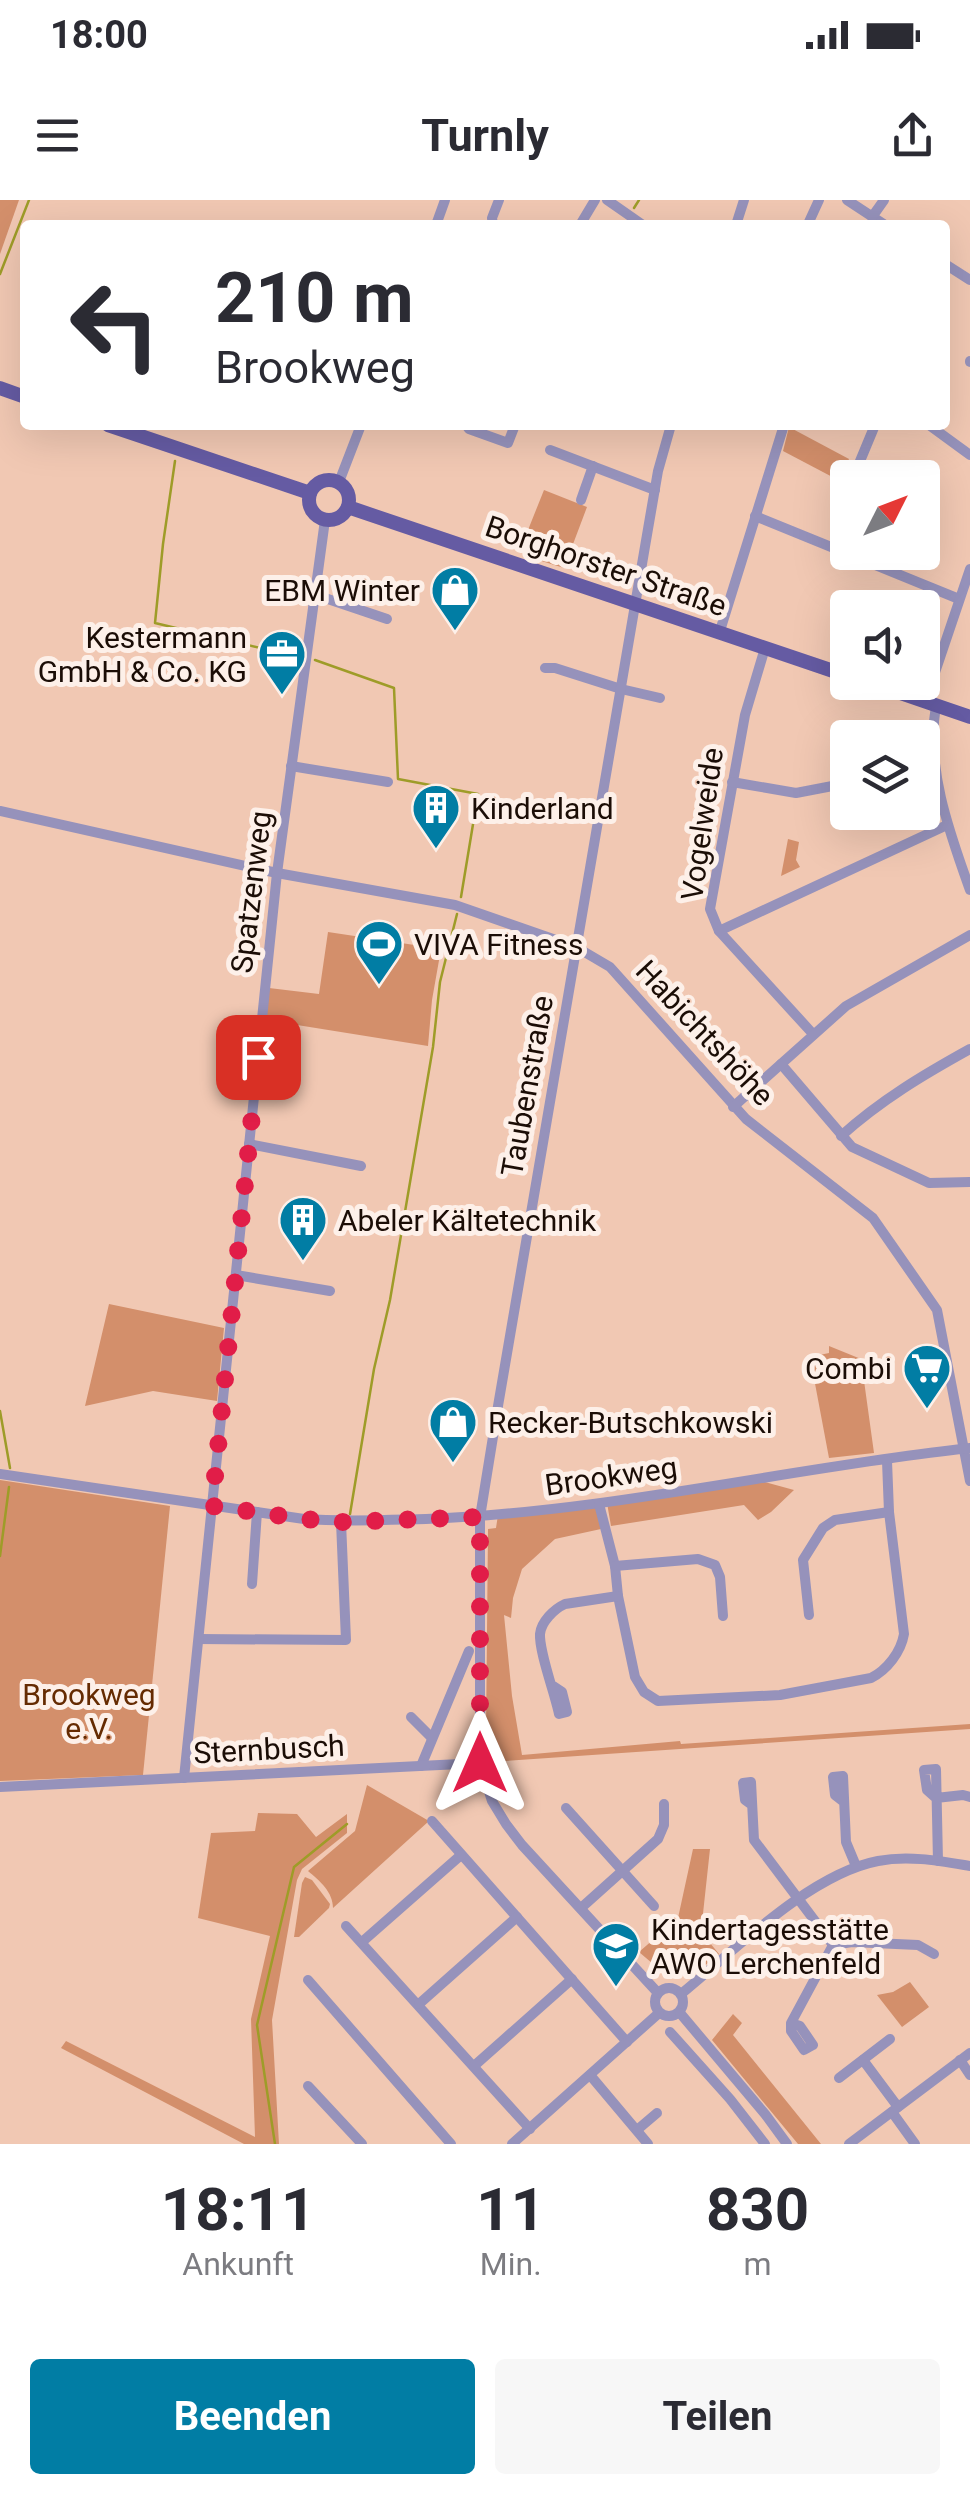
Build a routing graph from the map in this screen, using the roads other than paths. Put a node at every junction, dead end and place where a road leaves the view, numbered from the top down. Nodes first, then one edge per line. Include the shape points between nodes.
1 (607, 200) edge
2 (847, 200) edge
3 (884, 200) edge
4 (872, 217) junction
5 (636, 220) edge
6 (877, 220) edge
7 (123, 430) edge
8 (359, 430) edge
9 (472, 430) edge
10 (513, 430) edge
11 (670, 430) edge
12 (782, 430) edge
13 (873, 430) edge
14 (936, 430) edge
15 (550, 450) dead end
16 (970, 454) edge
17 (860, 460) edge
18 (593, 466) junction
19 (339, 482) junction
20 (655, 490) junction
21 (310, 493) junction
22 (581, 500) dead end
23 (348, 507) junction
24 (755, 516) junction
25 (325, 520) junction
26 (970, 570) edge
27 (316, 595) junction
28 (959, 600) junction
29 (635, 606) junction
30 (387, 620) dead end
31 (719, 634) junction
32 (765, 648) junction
33 (545, 668) dead end
34 (830, 670) edge
35 (621, 689) junction
36 (660, 698) dead end
37 (920, 700) edge
38 (931, 704) junction
39 (970, 717) edge
40 (933, 720) edge
41 (291, 766) junction
42 (388, 782) dead end
43 (732, 782) junction
44 (830, 786) edge
45 (940, 788) edge
46 (0, 811) edge
47 (947, 825) junction
48 (277, 874) junction
49 (970, 890) edge
50 (719, 930) junction
51 (970, 935) edge
52 (576, 947) junction
53 (814, 1034) junction
54 (970, 1049) edge
55 (781, 1064) junction
56 (733, 1106) junction
57 (841, 1136) junction
58 (248, 1144) junction
59 (361, 1166) dead end
60 (970, 1182) edge
61 (236, 1276) junction
62 (330, 1291) dead end
63 (966, 1449) edge
64 (887, 1460) junction
65 (0, 1474) edge
66 (970, 1481) edge
67 (599, 1504) junction
68 (212, 1506) junction
69 (257, 1512) junction
70 (890, 1512) junction
71 (480, 1517) junction
72 (341, 1522) junction
73 (615, 1566) junction
74 (252, 1584) dead end
75 (618, 1596) junction
76 (809, 1615) dead end
77 (723, 1616) dead end
78 (198, 1639) junction
79 (470, 1650) dead end
80 (553, 1686) dead end
81 (411, 1717) dead end
82 (432, 1738) junction
83 (480, 1763) junction
84 (422, 1766) junction
85 (184, 1778) junction
86 (0, 1788) edge
87 (970, 1796) edge
88 (844, 1802) dead end
89 (664, 1804) dead end
90 (752, 1805) dead end
91 (566, 1808) dead end
92 (432, 1821) dead end
93 (461, 1854) junction
94 (938, 1861) junction
95 (856, 1866) junction
96 (970, 1866) edge
97 (622, 1871) junction
98 (797, 1899) junction
99 (654, 1906) dead end
100 (581, 1908) junction
101 (517, 1917) junction
102 (346, 1926) dead end
103 (362, 1942) junction
104 (833, 1945) junction
105 (934, 1954) dead end
106 (572, 1979) junction
107 (308, 1980) dead end
108 (658, 1993) junction
109 (681, 1994) junction
110 (419, 2004) junction
111 (659, 2013) junction
112 (680, 2013) junction
113 (791, 2023) dead end
114 (670, 2032) dead end
115 (696, 2032) junction
116 (890, 2039) dead end
117 (627, 2042) junction
118 (970, 2053) edge
119 (693, 2056) junction
120 (863, 2060) junction
121 (960, 2060) junction
122 (474, 2066) junction
123 (970, 2074) edge
124 (590, 2075) junction
125 (839, 2078) dead end
126 (308, 2086) dead end
127 (895, 2109) junction
128 (658, 2113) dead end
129 (637, 2130) junction
130 (523, 2138) edge
131 (362, 2144) edge
132 (451, 2144) edge
133 (648, 2144) edge
134 (765, 2144) edge
135 (786, 2144) edge
136 (848, 2144) edge
137 (915, 2144) edge

1 - 5 street
2 - 4 street
3 - 4 street
4 - 6 street
7 - 21 main road
8 - 19 street
9 - 10 street via 508,443
11 - 20 street, Taubenstraße
12 - 24 street
13 - 17 street
14 - 16 street
15 - 18 street
18 - 20 street
18 - 22 street
19 - 21 main road via 321,481
19 - 23 main road
20 - 29 street, Taubenstraße
21 - 25 main road via 310,508
23 - 25 main road
23 - 29 main road, Borghorster Straße
24 - 28 street
24 - 31 street
25 - 27 street, Spatzenweg
26 - 28 street
27 - 30 street
27 - 41 street, Spatzenweg
28 - 38 street
29 - 31 main road, Borghorster Straße
29 - 35 street, Taubenstraße
31 - 32 main road, Borghorster Straße
32 - 34 main road, Borghorster Straße
32 - 43 street, Vogelweide
33 - 35 street
35 - 36 street
35 - 52 street, Taubenstraße
37 - 38 main road
38 - 39 main road
38 - 40 street
41 - 42 street
41 - 48 street, Spatzenweg
43 - 44 street via 796,793
43 - 50 street, Vogelweide via 711,894
45 - 47 street
46 - 48 street, Habichtshöhe
47 - 49 street
47 - 50 street
48 - 52 street, Habichtshöhe via 454,905
48 - 58 street, Spatzenweg
50 - 53 street, Vogelweide
51 - 53 street via 846,1006
52 - 56 street, Habichtshöhe via 610,966
52 - 71 street, Taubenstraße
53 - 55 street
54 - 57 street via 903,1087
55 - 56 street
55 - 57 street
56 - 63 street, Habichtshöhe via 874,1218 937,1310
57 - 60 street via 929,1183
58 - 59 street
58 - 61 street, Spatzenweg
61 - 62 street
61 - 68 street, Spatzenweg
63 - 64 street, Brookweg
63 - 66 street, Habichtshöhe
64 - 67 street, Brookweg
64 - 70 street
65 - 68 street, Brookweg
67 - 71 street, Brookweg
67 - 73 street
68 - 69 street, Brookweg
68 - 78 street, Spatzenweg
69 - 72 street, Brookweg
69 - 74 street
70 - 75 street via 904,1634 882,1673 871,1678 780,1695 658,1701 636,1680
70 - 76 street via 823,1528 803,1560
71 - 72 street, Brookweg
71 - 83 street, Taubenstraße
72 - 78 street via 346,1640
73 - 75 street
73 - 77 street via 698,1560 715,1566
75 - 80 street via 564,1604 542,1624
78 - 85 street, Spatzenweg
79 - 82 street
81 - 82 street
82 - 84 street
83 - 84 street, Sternbusch
83 - 100 street via 506,1824
84 - 85 street, Sternbusch
85 - 86 street, Sternbusch
87 - 94 street via 936,1798
88 - 95 street via 846,1842
89 - 97 street via 658,1839
90 - 98 street via 754,1840
91 - 97 street
92 - 93 street
93 - 101 street
93 - 103 street
94 - 95 street
94 - 96 street
95 - 98 street
97 - 99 street
97 - 100 street
98 - 104 street
98 - 109 street
100 - 108 street
101 - 106 street
101 - 110 street
102 - 103 street
103 - 110 street
104 - 105 street via 918,1945
104 - 113 street
106 - 117 street
106 - 122 street
107 - 132 street
108 - 109 street via 667,1988
108 - 111 street
109 - 112 street
110 - 122 street
111 - 112 street
111 - 117 street
112 - 115 street
114 - 119 street
115 - 119 street
115 - 135 street
116 - 120 street
117 - 124 street
118 - 121 street
119 - 134 street
120 - 125 street
120 - 127 street
121 - 123 street
121 - 127 street
122 - 130 street
124 - 129 street
124 - 130 street
126 - 131 street
127 - 136 street
127 - 137 street
128 - 129 street
129 - 133 street

